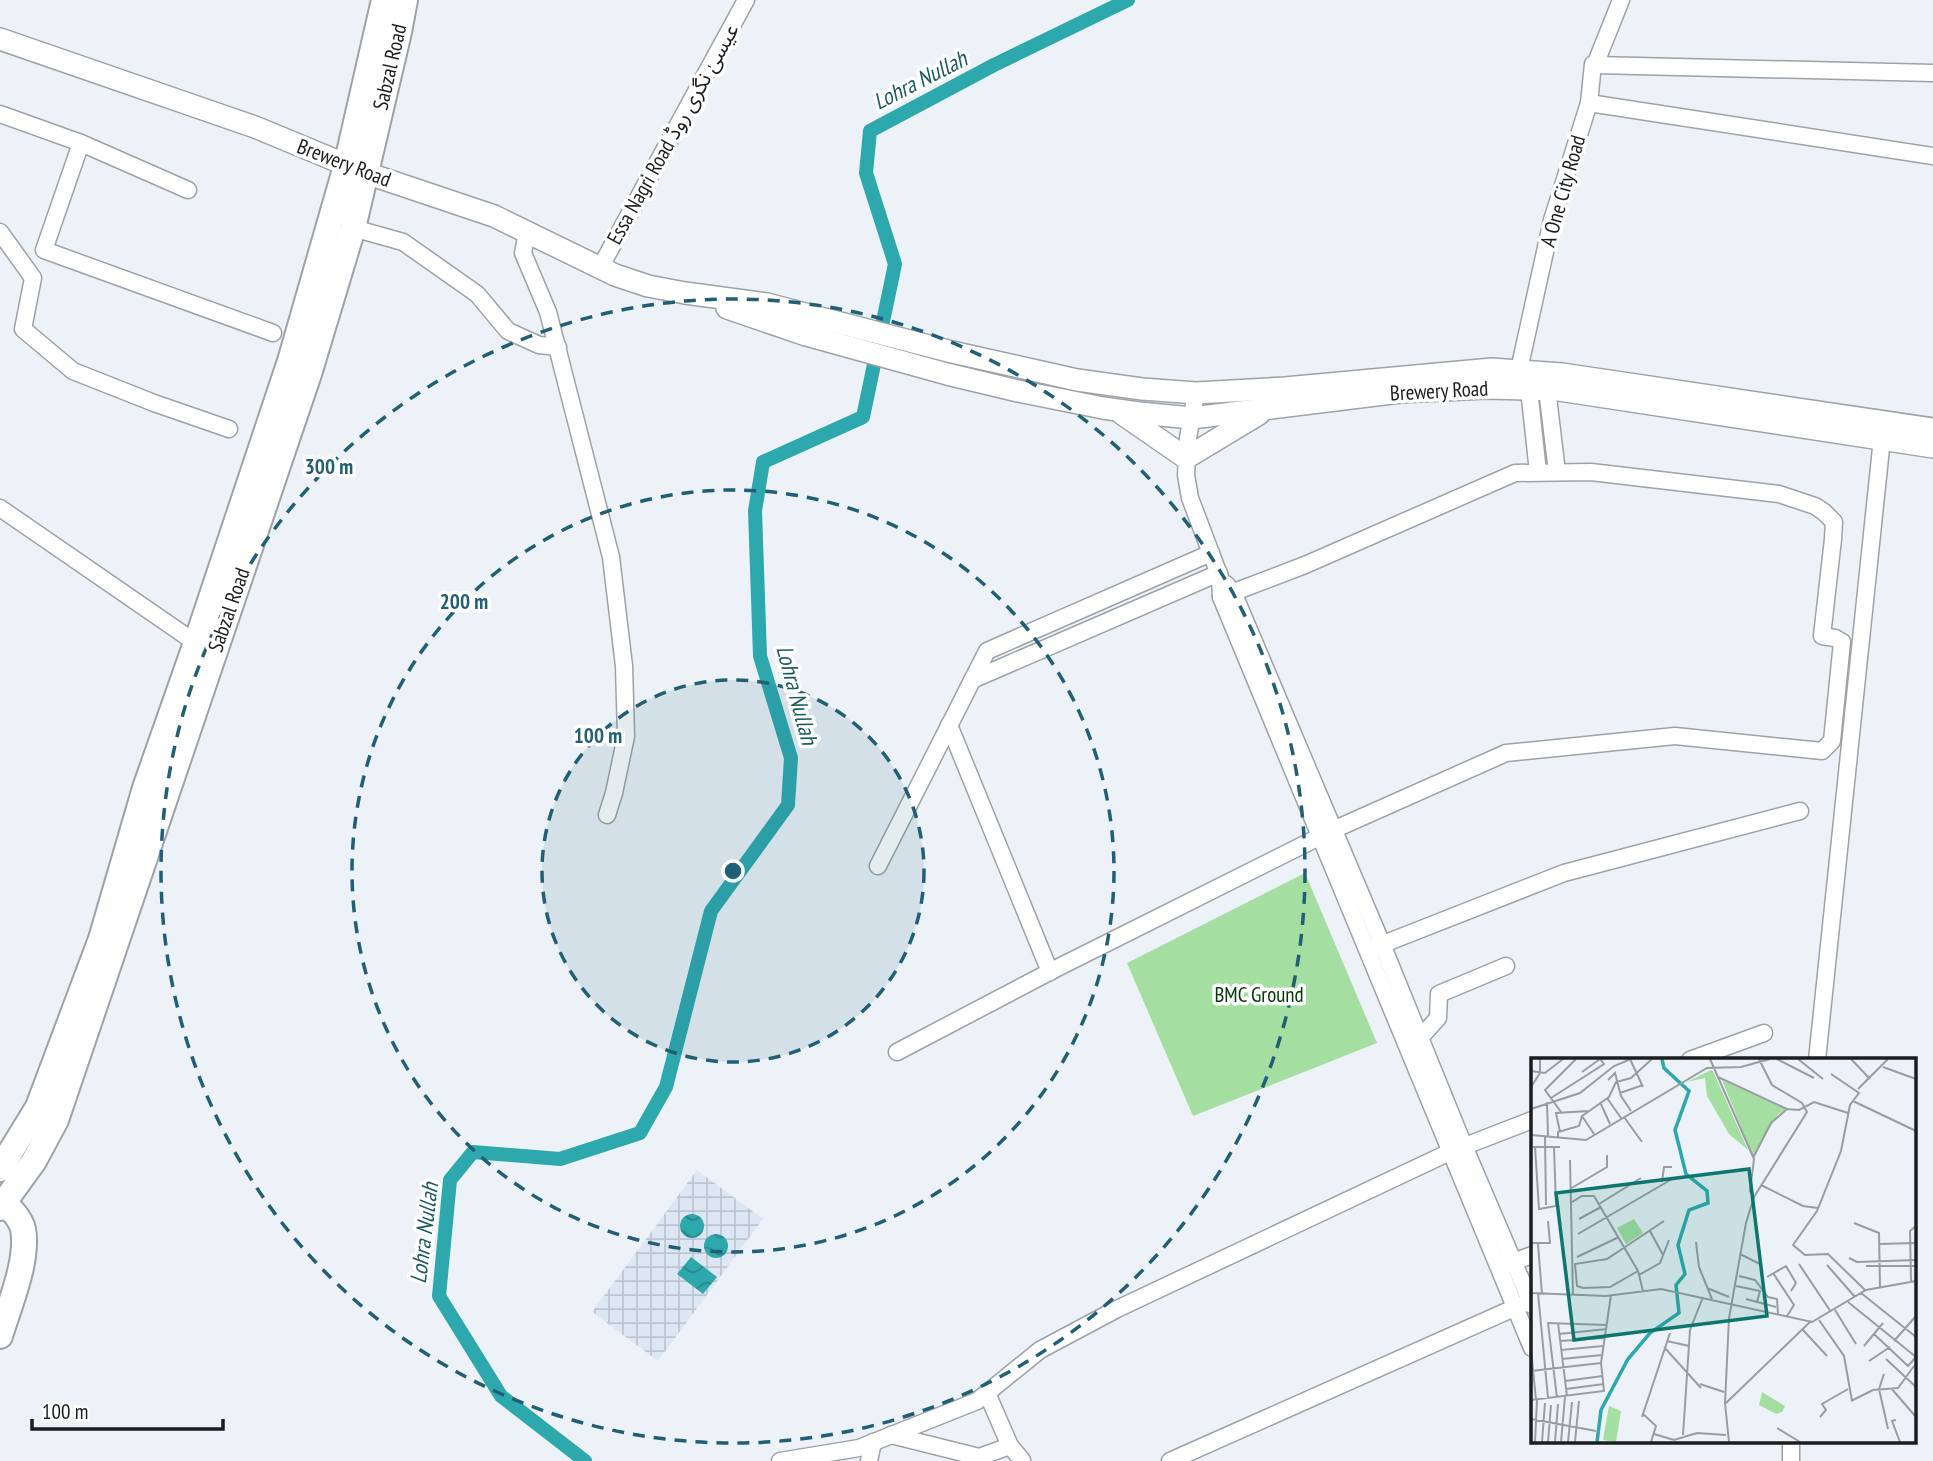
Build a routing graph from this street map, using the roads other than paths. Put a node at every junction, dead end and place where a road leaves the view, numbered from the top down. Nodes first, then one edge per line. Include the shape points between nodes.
1 (384, 0) edge
2 (405, 0) edge
3 (746, 0) edge
4 (1621, 0) edge
5 (0, 39) edge
6 (1595, 65) junction
7 (1933, 73) edge
8 (1589, 103) junction
9 (0, 114) edge
10 (81, 143) junction
11 (1933, 156) edge
12 (356, 169) junction
13 (188, 190) dead end
14 (353, 228) junction
15 (0, 232) edge
16 (527, 232) junction
17 (600, 268) junction
18 (685, 293) junction
19 (273, 333) dead end
20 (558, 347) junction
21 (1527, 384) junction
22 (1196, 393) junction
23 (1268, 409) junction
24 (1116, 410) junction
25 (1192, 418) junction
26 (229, 429) dead end
27 (1933, 429) edge
28 (1883, 431) junction
29 (1933, 447) edge
30 (1186, 458) junction
31 (1538, 472) junction
32 (1557, 472) junction
33 (0, 508) edge
34 (1211, 553) junction
35 (1219, 575) junction
36 (1227, 594) junction
37 (219, 606) junction
38 (196, 643) junction
39 (972, 680) junction
40 (949, 726) junction
41 (1800, 811) dead end
42 (607, 815) dead end
43 (1326, 833) junction
44 (878, 866) dead end
45 (1375, 947) junction
46 (1506, 966) dead end
47 (1050, 972) junction
48 (1764, 1033) dead end
49 (1420, 1038) junction
50 (897, 1052) dead end
51 (1695, 1058) edge
52 (1817, 1058) edge
53 (1531, 1120) edge
54 (1458, 1149) junction
55 (0, 1169) edge
56 (2, 1203) edge
57 (1531, 1255) edge
58 (1507, 1265) junction
59 (1531, 1303) edge
60 (1515, 1307) junction
61 (0, 1336) edge
62 (1531, 1346) edge
63 (987, 1393) junction
64 (891, 1435) junction
65 (873, 1442) junction
66 (1010, 1446) junction
67 (978, 1459) edge
68 (1022, 1460) edge
69 (780, 1461) edge
70 (869, 1461) edge
71 (1170, 1461) edge

1 - 12 main road, Sabzal Road
2 - 12 main road, Sabzal Road
3 - 17 street, Essa Nagri Road عیسیٰ نگری روڈ
4 - 6 street, A One City Road
5 - 12 main road, Brewery Road via 255,127
6 - 7 street
6 - 8 street, A One City Road
8 - 11 street
8 - 21 street, A One City Road via 1552,220
9 - 10 street
10 - 13 street
10 - 19 street via 44,250
12 - 14 main road, Sabzal Road
12 - 16 main road, Brewery Road via 494,216
12 - 37 main road, Sabzal Road via 290,361
14 - 20 street via 403,242 477,294 508,331 539,345
14 - 37 main road, Sabzal Road via 309,374
15 - 26 street via 33,278 23,329 73,371
16 - 17 main road, Brewery Road
16 - 20 street via 523,253
17 - 18 main road, Brewery Road via 648,286
18 - 22 main road, Brewery Road via 767,304 1077,380
18 - 24 main road, Brewery Road via 806,335 947,374
20 - 42 street via 611,557 624,666 626,736
21 - 22 main road, Brewery Road via 1492,369
21 - 23 main road, Brewery Road
21 - 28 main road, Brewery Road
21 - 28 main road, Brewery Road via 1562,374
21 - 31 street
21 - 32 street
22 - 25 street
23 - 25 main road, Brewery Road
23 - 30 main road
24 - 25 main road, Brewery Road
24 - 30 main road
25 - 30 street
27 - 28 main road, Brewery Road
28 - 29 main road, Brewery Road
28 - 52 street
30 - 34 street via 1190,498
31 - 32 street
31 - 36 street via 1515,473
32 - 43 street via 1779,494 1824,512 1834,522 1834,530 1822,636 1842,642 1832,741 1822,751 1675,736 1506,753
33 - 38 street
34 - 35 street
34 - 39 street via 987,651
35 - 36 street
35 - 39 street
36 - 43 street
37 - 38 main road, Sabzal Road
37 - 56 main road, Sabzal Road via 56,1120 34,1161
38 - 55 main road, Sabzal Road via 77,1004 38,1107
39 - 40 street
40 - 44 street
40 - 47 street
41 - 45 street via 1564,873
43 - 45 street
43 - 47 street
45 - 49 street
45 - 54 street
46 - 49 street via 1439,994 1438,1018
47 - 50 street
48 - 51 street
49 - 54 street
53 - 54 street
54 - 58 street
54 - 63 street via 1117,1309 1040,1350
56 - 61 main road, Sabzal Road via 23,1226 24,1248
57 - 58 street
58 - 59 street
58 - 60 street
59 - 60 street
60 - 62 street
60 - 71 street
63 - 64 street
63 - 66 street
64 - 65 street
64 - 67 street
65 - 69 street
65 - 70 street
66 - 67 street
66 - 68 street

